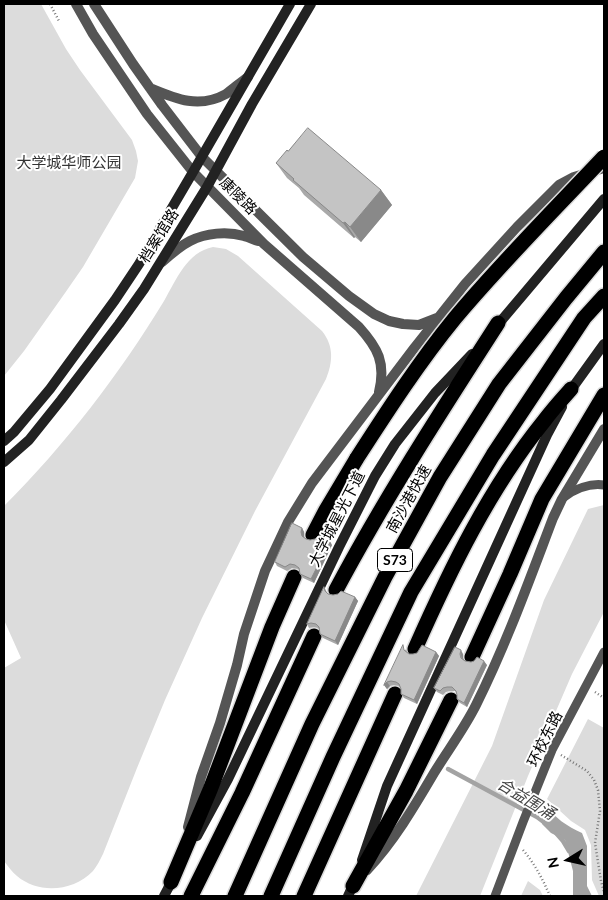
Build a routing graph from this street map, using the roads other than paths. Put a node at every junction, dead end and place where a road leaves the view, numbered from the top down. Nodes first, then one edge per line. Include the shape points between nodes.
1 (76, 4) edge
2 (94, 4) edge
3 (290, 4) edge
4 (311, 4) edge
5 (248, 76) junction
6 (150, 88) junction
7 (202, 157) junction
8 (604, 157) edge
9 (604, 168) edge
10 (193, 172) junction
11 (216, 172) junction
12 (207, 187) junction
13 (604, 199) edge
14 (264, 244) junction
15 (604, 252) edge
16 (159, 264) junction
17 (604, 296) edge
18 (438, 317) junction
19 (498, 323) junction
20 (604, 344) edge
21 (571, 389) junction
22 (378, 395) junction
23 (604, 395) edge
24 (604, 428) edge
25 (4, 440) edge
26 (4, 462) edge
27 (604, 485) edge
28 (562, 499) junction
29 (314, 535) dead end
30 (294, 577) dead end
31 (336, 590) dead end
32 (314, 636) dead end
33 (414, 649) dead end
34 (604, 652) edge
35 (472, 657) dead end
36 (395, 694) dead end
37 (451, 700) dead end
38 (171, 882) junction
39 (351, 891) edge
40 (164, 896) edge
41 (191, 896) edge
42 (235, 896) edge
43 (271, 896) edge
44 (304, 896) edge
45 (495, 896) edge

1 - 10 street, 康陵路 via 148,114
2 - 6 street, 康陵路
3 - 5 main road, 档案馆路
4 - 11 main road, 档案馆路
5 - 6 street via 225,94 198,102 185,102
5 - 7 main road, 档案馆路
6 - 7 street, 康陵路
7 - 10 main road, 档案馆路
7 - 11 street, 康陵路
8 - 29 highway, bridge via 455,319 357,458
9 - 18 street via 559,185 510,234
10 - 12 street, 康陵路
10 - 25 main road, 档案馆路 via 116,300 50,389
11 - 12 main road, 档案馆路
11 - 18 street, 康陵路 via 303,257 374,314 403,324 419,324
12 - 14 street, 康陵路
12 - 16 main road, 档案馆路
13 - 19 main road, 大学城星光下道
14 - 16 street via 232,234 205,236 190,241
14 - 22 street, 康陵路 via 369,338 376,348 382,372
15 - 42 highway, 南沙港快速 / S73 via 499,384 440,477 385,577 312,724
16 - 26 main road, 档案馆路 via 119,324 61,400 29,440
17 - 43 highway, S73 via 584,318 493,454 410,592
18 - 22 street
19 - 31 highway via 401,476
19 - 38 main road, 大学城星光下道 via 435,393 395,444 375,476 228,778
20 - 21 main road
21 - 33 highway via 544,421 488,502
21 - 39 main road via 387,786
22 - 38 street via 303,496 265,571
23 - 35 highway via 542,499
24 - 28 street
27 - 28 lane via 578,489
28 - 39 street via 500,652 469,717 384,852
30 - 38 highway
32 - 41 highway
34 - 45 lane, 环校东路 via 552,750
36 - 44 highway
37 - 39 highway
38 - 40 main road, 大学城星光下道

